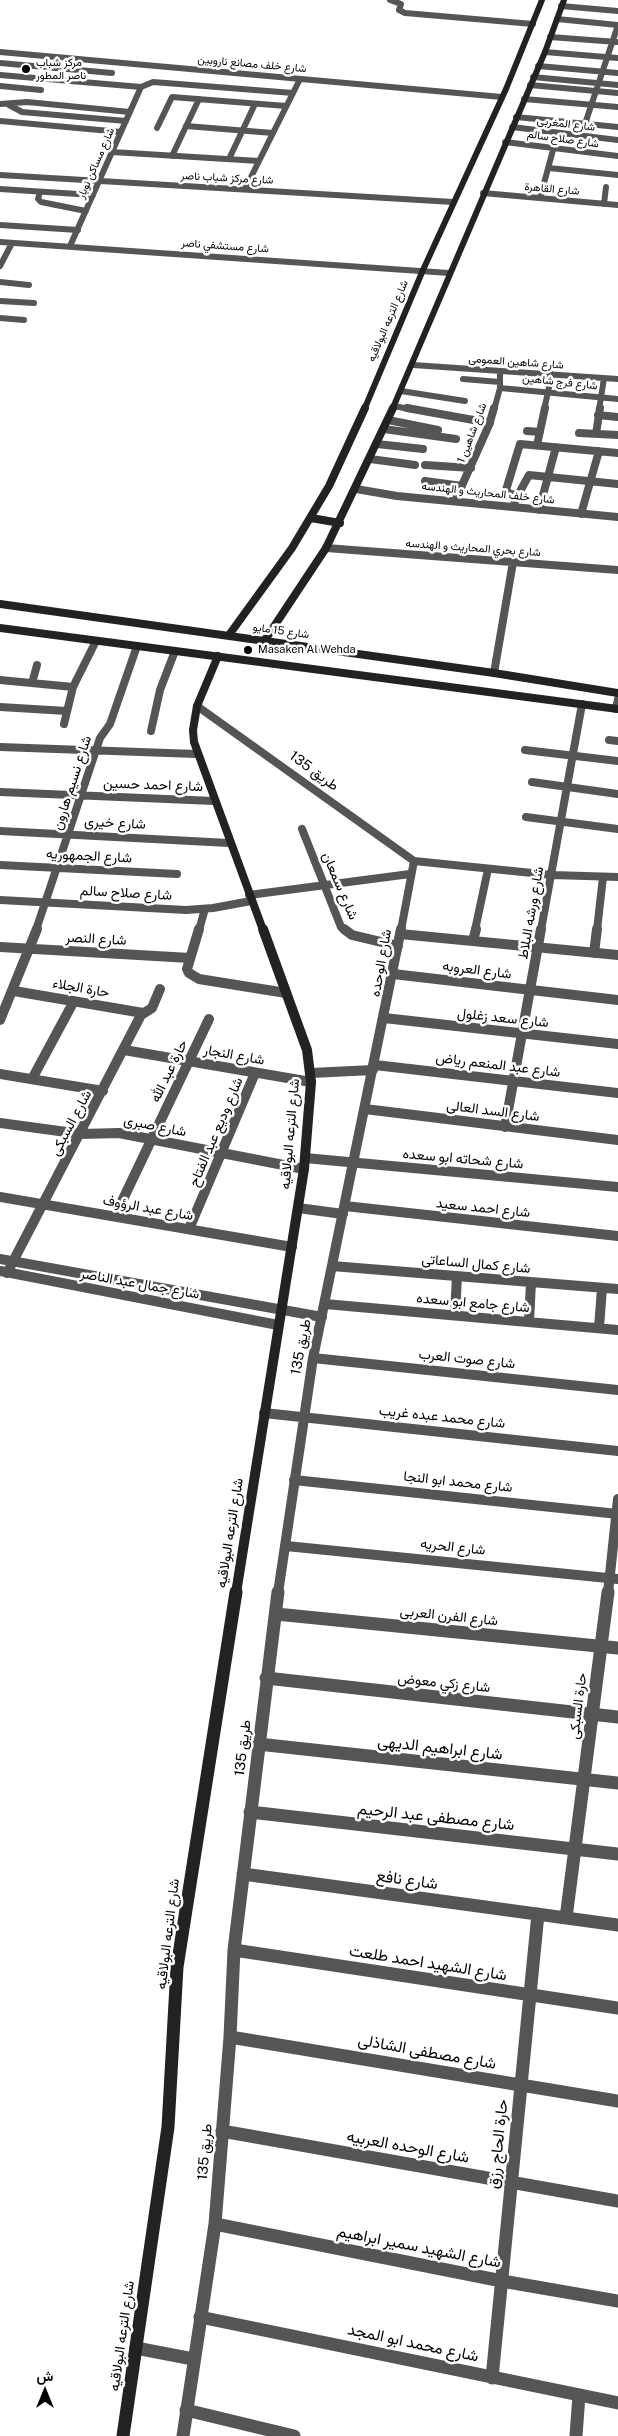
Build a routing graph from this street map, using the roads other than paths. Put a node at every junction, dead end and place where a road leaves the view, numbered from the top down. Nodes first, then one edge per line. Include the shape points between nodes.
1 (390, 0) edge
2 (542, 0) edge
3 (562, 3) edge
4 (618, 11) edge
5 (557, 19) junction
6 (533, 24) junction
7 (618, 25) edge
8 (550, 37) junction
9 (615, 42) edge
10 (0, 52) edge
11 (545, 52) junction
12 (607, 57) junction
13 (68, 58) junction
14 (618, 58) edge
15 (119, 62) junction
16 (0, 63) edge
17 (538, 66) junction
18 (60, 68) junction
19 (186, 68) junction
20 (602, 72) junction
21 (112, 73) junction
22 (618, 73) edge
23 (243, 74) junction
24 (0, 75) edge
25 (533, 77) junction
26 (300, 79) junction
27 (599, 83) junction
28 (105, 84) junction
29 (178, 84) junction
30 (530, 85) junction
31 (618, 85) edge
32 (0, 86) edge
33 (141, 87) junction
34 (235, 89) junction
35 (41, 90) dead end
36 (596, 91) junction
37 (618, 93) edge
38 (293, 94) junction
39 (502, 97) junction
40 (524, 98) junction
41 (199, 100) junction
42 (228, 102) junction
43 (0, 104) edge
44 (256, 104) junction
45 (9, 105) junction
46 (591, 105) junction
47 (286, 106) junction
48 (618, 107) edge
49 (130, 112) junction
50 (516, 117) junction
51 (0, 121) edge
52 (126, 122) junction
53 (585, 124) junction
54 (186, 126) junction
55 (512, 127) junction
56 (618, 127) edge
57 (157, 128) dead end
58 (242, 131) junction
59 (121, 132) junction
60 (273, 133) junction
61 (618, 140) edge
62 (505, 142) junction
63 (553, 150) junction
64 (112, 152) junction
65 (593, 155) junction
66 (172, 156) junction
67 (618, 156) edge
68 (229, 159) junction
69 (259, 161) junction
70 (548, 168) junction
71 (589, 173) junction
72 (0, 174) edge
73 (618, 175) edge
74 (99, 181) junction
75 (606, 187) dead end
76 (0, 189) edge
77 (244, 189) junction
78 (40, 192) junction
79 (484, 193) junction
80 (93, 195) junction
81 (540, 198) junction
82 (453, 202) junction
83 (604, 204) junction
84 (618, 205) edge
85 (86, 211) junction
86 (0, 225) edge
87 (78, 230) junction
88 (0, 242) edge
89 (12, 243) junction
90 (70, 246) junction
91 (0, 266) edge
92 (423, 270) junction
93 (449, 273) junction
94 (0, 282) edge
95 (29, 285) dead end
96 (0, 301) edge
97 (34, 303) dead end
98 (0, 318) edge
99 (24, 320) dead end
100 (413, 365) junction
101 (444, 367) junction
102 (500, 371) junction
103 (552, 374) junction
104 (442, 376) dead end
105 (604, 378) junction
106 (463, 379) dead end
107 (618, 379) edge
108 (500, 385) junction
109 (401, 391) junction
110 (549, 391) junction
111 (601, 398) junction
112 (618, 399) edge
113 (465, 400) dead end
114 (394, 406) junction
115 (598, 416) junction
116 (618, 417) edge
117 (388, 420) junction
118 (490, 423) junction
119 (384, 429) junction
120 (438, 430) dead end
121 (527, 431) dead end
122 (540, 432) junction
123 (578, 432) dead end
124 (596, 434) junction
125 (618, 435) edge
126 (456, 440) dead end
127 (377, 444) junction
128 (537, 445) junction
129 (556, 447) junction
130 (423, 449) dead end
131 (599, 451) junction
132 (618, 453) edge
133 (370, 460) junction
134 (415, 465) dead end
135 (425, 466) dead end
136 (470, 468) junction
137 (550, 478) junction
138 (425, 481) dead end
139 (590, 482) junction
140 (618, 484) edge
141 (462, 486) junction
142 (356, 489) junction
143 (518, 495) junction
144 (455, 502) junction
145 (513, 507) junction
146 (539, 510) junction
147 (582, 514) junction
148 (618, 517) edge
149 (311, 518) junction
150 (340, 523) junction
151 (326, 548) junction
152 (513, 562) junction
153 (618, 570) edge
154 (0, 604) edge
155 (0, 628) edge
156 (229, 635) junction
157 (265, 640) junction
158 (96, 641) junction
159 (138, 646) junction
160 (175, 651) junction
161 (218, 656) junction
162 (37, 665) dead end
163 (494, 673) junction
164 (0, 680) edge
165 (32, 683) junction
166 (73, 687) junction
167 (618, 692) edge
168 (618, 699) edge
169 (582, 704) junction
170 (197, 706) junction
171 (0, 707) edge
172 (617, 709) edge
173 (67, 711) junction
174 (64, 724) dead end
175 (151, 731) dead end
176 (0, 747) edge
177 (98, 750) junction
178 (525, 750) dead end
179 (196, 754) junction
180 (573, 755) junction
181 (618, 761) edge
182 (532, 782) dead end
183 (567, 787) junction
184 (0, 792) edge
185 (618, 794) edge
186 (82, 795) junction
187 (214, 801) junction
188 (526, 818) dead end
189 (561, 822) junction
190 (302, 829) dead end
191 (618, 829) edge
192 (0, 831) edge
193 (69, 835) junction
194 (230, 843) junction
195 (414, 861) junction
196 (0, 865) edge
197 (58, 868) junction
198 (488, 870) junction
199 (177, 874) dead end
200 (410, 874) junction
201 (552, 875) junction
202 (603, 877) junction
203 (618, 877) edge
204 (324, 886) junction
205 (250, 898) junction
206 (0, 900) edge
207 (46, 902) junction
208 (204, 909) junction
209 (400, 934) junction
210 (474, 941) junction
211 (398, 946) junction
212 (0, 947) edge
213 (539, 947) junction
214 (30, 949) junction
215 (594, 953) junction
216 (618, 955) edge
217 (190, 958) junction
218 (392, 974) junction
219 (160, 990) dead end
220 (530, 990) junction
221 (14, 991) junction
222 (286, 993) junction
223 (618, 1000) edge
224 (74, 1001) junction
225 (143, 1013) junction
226 (384, 1018) junction
227 (209, 1019) dead end
228 (0, 1020) edge
229 (522, 1034) junction
230 (618, 1044) edge
231 (124, 1050) junction
232 (189, 1061) junction
233 (374, 1067) junction
234 (255, 1073) junction
235 (0, 1074) edge
236 (311, 1077) junction
237 (32, 1079) junction
238 (513, 1081) junction
239 (103, 1091) junction
240 (618, 1093) edge
241 (365, 1109) junction
242 (0, 1123) edge
243 (505, 1127) junction
244 (81, 1134) junction
245 (151, 1139) junction
246 (618, 1140) edge
247 (222, 1153) junction
248 (304, 1163) junction
249 (354, 1163) junction
250 (618, 1187) edge
251 (0, 1197) edge
252 (43, 1204) junction
253 (298, 1208) junction
254 (344, 1210) junction
255 (115, 1216) junction
256 (189, 1229) junction
257 (618, 1236) edge
258 (292, 1247) junction
259 (0, 1259) edge
260 (13, 1261) junction
261 (332, 1266) junction
262 (4, 1272) edge
263 (457, 1276) junction
264 (532, 1282) junction
265 (602, 1288) junction
266 (618, 1289) edge
267 (325, 1304) junction
268 (281, 1310) junction
269 (454, 1315) junction
270 (322, 1316) junction
271 (528, 1322) junction
272 (278, 1324) junction
273 (599, 1328) junction
274 (618, 1330) edge
275 (313, 1358) junction
276 (618, 1390) edge
277 (264, 1413) junction
278 (304, 1417) junction
279 (618, 1451) edge
280 (294, 1480) junction
281 (618, 1499) edge
282 (617, 1514) edge
283 (286, 1546) junction
284 (614, 1578) edge
285 (276, 1614) junction
286 (601, 1646) junction
287 (618, 1648) edge
288 (266, 1678) junction
289 (592, 1714) junction
290 (618, 1717) edge
291 (258, 1744) junction
292 (584, 1779) junction
293 (618, 1783) edge
294 (250, 1812) junction
295 (575, 1849) junction
296 (618, 1854) edge
297 (243, 1874) junction
298 (538, 1914) junction
299 (566, 1918) junction
300 (618, 1925) edge
301 (234, 1950) junction
302 (530, 1995) junction
303 (618, 2008) edge
304 (230, 2036) junction
305 (522, 2086) junction
306 (618, 2101) edge
307 (222, 2132) junction
308 (512, 2183) junction
309 (618, 2201) edge
310 (215, 2224) junction
311 (502, 2281) junction
312 (618, 2301) edge
313 (200, 2317) junction
314 (136, 2348) junction
315 (194, 2358) junction
316 (492, 2378) junction
317 (579, 2396) junction
318 (618, 2403) edge
319 (186, 2410) junction
320 (123, 2436) edge
321 (182, 2436) edge
322 (294, 2436) edge
323 (576, 2436) edge

1 - 6 street via 399,2 399,10 405,13
2 - 6 street, شارع الترعه البولاقيه
3 - 4 street
3 - 5 street
5 - 7 street
5 - 8 street
6 - 39 street, شارع الترعه البولاقيه
7 - 9 street
8 - 9 street
8 - 11 street
9 - 12 street
10 - 13 street, شارع خلف مصانع ناروبين
11 - 12 street
11 - 17 street
12 - 14 street
12 - 20 street
13 - 15 street, شارع خلف مصانع ناروبين
13 - 18 street
15 - 19 street, شارع خلف مصانع ناروبين
15 - 21 street
16 - 18 street
17 - 20 street
17 - 25 street
18 - 21 street
19 - 23 street, شارع خلف مصانع ناروبين
19 - 29 street
20 - 22 street
20 - 27 street
21 - 28 street
23 - 26 street, شارع خلف مصانع ناروبين
23 - 34 street
24 - 28 street
25 - 27 street
25 - 30 street
26 - 38 street
26 - 39 street, شارع خلف مصانع ناروبين
27 - 31 street
27 - 36 street
28 - 33 street
29 - 33 street via 153,82
29 - 34 street
30 - 36 street
30 - 40 street
32 - 35 street
33 - 49 street, شارع مساكن نوبار
34 - 38 street
34 - 42 street
36 - 37 street
36 - 46 street
38 - 47 street
39 - 82 street, شارع الترعه البولاقيه
40 - 46 street
40 - 50 street
41 - 42 street
41 - 54 street
41 - 57 street via 170,98
42 - 44 street
43 - 45 street
44 - 47 street
44 - 58 street
45 - 49 street via 27,102
45 - 52 street via 22,112
46 - 48 street
46 - 53 street
47 - 60 street
49 - 52 street, شارع مساكن نوبار
50 - 53 street
50 - 55 street
51 - 59 street
52 - 59 street, شارع مساكن نوبار
53 - 56 street
54 - 58 street
54 - 66 street
55 - 61 street, شارع المغربى
55 - 62 street
58 - 60 street
58 - 68 street
59 - 64 street, شارع مساكن نوبار
60 - 69 street
62 - 63 street, شارع صلاح سالم
62 - 79 street
63 - 65 street, شارع صلاح سالم
63 - 70 street
64 - 66 street
64 - 74 street, شارع مساكن نوبار
65 - 67 street, شارع صلاح سالم
65 - 71 street
66 - 68 street
68 - 69 street
69 - 77 street
70 - 71 street
70 - 81 street
71 - 73 street
72 - 74 street, شارع مركز شباب ناصر
74 - 77 street, شارع مركز شباب ناصر
74 - 80 street, شارع مساكن نوبار
75 - 83 street
76 - 78 street
77 - 82 street, شارع مركز شباب ناصر
78 - 80 street
78 - 85 street via 38,200 41,202
79 - 81 street, شارع القاهرة
79 - 93 street
80 - 85 street, شارع مساكن نوبار
81 - 83 street, شارع القاهرة via 591,200
82 - 92 street, شارع الترعه البولاقيه
83 - 84 street, شارع القاهرة
85 - 87 street, شارع مساكن نوبار
86 - 87 street
87 - 90 street, شارع مساكن نوبار
88 - 89 street, شارع مستشفي ناصر
89 - 90 street, شارع مستشفي ناصر
89 - 91 street
90 - 92 street, شارع مستشفي ناصر
92 - 93 street, شارع مستشفي ناصر
92 - 149 street, شارع الترعه البولاقيه via 354,431
93 - 100 street
94 - 95 street
96 - 97 street
98 - 99 street
100 - 101 street, شارع شاهين العمومى
100 - 109 street
101 - 102 street, شارع شاهين العمومى
101 - 104 street
102 - 103 street, شارع شاهين العمومى
102 - 108 street, شارع شاهين 1
103 - 105 street, شارع شاهين العمومى
103 - 110 street
105 - 107 street, شارع شاهين العمومى
105 - 111 street
106 - 108 street, شارع فرج شاهين
108 - 110 street, شارع فرج شاهين
108 - 118 street, شارع شاهين 1
109 - 113 street
109 - 114 street
110 - 111 street, شارع فرج شاهين
110 - 122 street
111 - 112 street, شارع فرج شاهين
111 - 115 street
114 - 117 street
114 - 118 street
115 - 116 street
115 - 124 street
117 - 119 street
117 - 120 street
118 - 136 street, شارع شاهين 1
119 - 126 street
119 - 127 street
121 - 122 street
122 - 128 street
123 - 124 street
124 - 125 street
127 - 130 street
127 - 133 street
128 - 129 street
128 - 143 street via 520,444 506,491
129 - 131 street
129 - 137 street
131 - 132 street
131 - 139 street
133 - 134 street
133 - 142 street
135 - 136 street
136 - 141 street, شارع شاهين 1
137 - 139 street
137 - 143 street via 527,476
137 - 146 street
138 - 141 street
139 - 140 street
139 - 147 street
141 - 144 street, شارع شاهين 1
142 - 144 street, شارع خلف المحاريث و الهندسه
142 - 150 street
143 - 145 street
144 - 145 street, شارع خلف المحاريث و الهندسه
145 - 146 street, شارع خلف المحاريث و الهندسه
146 - 147 street, شارع خلف المحاريث و الهندسه
147 - 148 street, شارع خلف المحاريث و الهندسه
149 - 150 street
149 - 156 street, شارع الترعه البولاقيه
150 - 151 street
151 - 152 street, شارع بحري المحاريث و الهندسه
151 - 157 street
152 - 153 street, شارع بحري المحاريث و الهندسه
152 - 163 street
154 - 156 street, شارع 15 مايو
155 - 158 street
156 - 157 street, شارع 15 مايو
157 - 163 street, شارع 15 مايو
158 - 159 street
158 - 166 street
159 - 160 street
159 - 177 street, شارع نسيم هارون
160 - 161 street
160 - 175 street via 160,690
161 - 169 street
161 - 170 street, شارع الترعه البولاقيه
162 - 165 street
163 - 167 street, شارع 15 مايو
164 - 165 street
165 - 166 street
166 - 173 street
168 - 172 street
169 - 172 street
169 - 180 street, شارع ورشه البلاط
170 - 179 street, شارع الترعه البولاقيه via 193,730
170 - 195 street, طريق 135
171 - 173 street
173 - 174 street
176 - 177 street
177 - 179 street
177 - 186 street, شارع نسيم هارون
178 - 180 street
179 - 187 street, شارع الترعه البولاقيه
180 - 181 street
180 - 183 street, شارع ورشه البلاط
182 - 183 street
183 - 185 street
183 - 189 street, شارع ورشه البلاط
184 - 186 street, شارع احمد حسين
186 - 187 street, شارع احمد حسين
186 - 193 street, شارع نسيم هارون
187 - 194 street, شارع الترعه البولاقيه
188 - 189 street
189 - 191 street
189 - 201 street, شارع ورشه البلاط
190 - 204 street, شارع سمعان
192 - 193 street, شارع خيرى
193 - 194 street, شارع خيرى
193 - 197 street, شارع نسيم هارون
194 - 205 street, شارع الترعه البولاقيه
195 - 198 street
195 - 200 street, شارع الوحده
196 - 197 street, شارع الجمهوريه
197 - 199 street, شارع الجمهوريه
197 - 207 street, شارع نسيم هارون
198 - 201 street
198 - 210 street
200 - 204 street, شارع صلاح سالم
200 - 209 street, شارع الوحده
201 - 202 street
201 - 213 street, شارع ورشه البلاط
202 - 203 street
202 - 215 street
204 - 205 street, شارع صلاح سالم
204 - 211 street, شارع سمعان via 344,931
205 - 208 street, شارع صلاح سالم
205 - 222 street, شارع الترعه البولاقيه
206 - 207 street, شارع صلاح سالم
207 - 208 street, شارع صلاح سالم
207 - 214 street, شارع نسيم هارون
208 - 217 street
209 - 210 street
209 - 211 street, شارع الوحده
210 - 213 street
211 - 218 street, شارع الوحده
212 - 214 street, شارع النصر
213 - 215 street
213 - 220 street, شارع ورشه البلاط
214 - 217 street, شارع النصر
214 - 221 street, شارع نسيم هارون
215 - 216 street
217 - 222 street via 187,969 199,978
218 - 220 street, شارع العروبه
218 - 226 street, شارع الوحده
219 - 225 street, شارع السبكى via 152,1008
220 - 223 street, شارع العروبه
220 - 229 street, شارع ورشه البلاط
221 - 224 street, حارة الجلاء
221 - 228 street, شارع نسيم هارون
222 - 236 street, شارع الترعه البولاقيه via 307,1050
224 - 225 street, حارة الجلاء
224 - 237 street
225 - 231 street, شارع السبكى
226 - 229 street, شارع سعد زغلول
226 - 233 street, شارع الوحده
227 - 232 street, حارة عبد الله
229 - 230 street, شارع سعد زغلول
229 - 238 street, شارع ورشه البلاط
231 - 232 street, شارع النجار
231 - 239 street, شارع السبكى
232 - 234 street, شارع النجار
232 - 245 street, حارة عبد الله
233 - 236 street, شارع عبد المنعم رياض
233 - 238 street, شارع عبد المنعم رياض
233 - 241 street, طريق 135
234 - 236 street, شارع النجار
234 - 247 street, شارع وديع عبد الفتاح
235 - 237 street
236 - 248 street, شارع الترعه البولاقيه
237 - 239 street
238 - 240 street, شارع عبد المنعم رياض
238 - 243 street, شارع ورشه البلاط
239 - 244 street, شارع السبكى
241 - 243 street, شارع السد العالى
241 - 249 street, طريق 135
242 - 244 street, شارع صبرى
243 - 246 street, شارع السد العالى
244 - 245 street, شارع صبرى via 106,1132
244 - 252 street, شارع السبكى
245 - 247 street, شارع صبرى
245 - 255 street, حارة عبد الله
247 - 248 street, شارع صبرى
247 - 256 street, شارع وديع عبد الفتاح
248 - 249 street, شارع شحاته ابو سعده
248 - 253 street, شارع الترعه البولاقيه
249 - 250 street, شارع شحاته ابو سعده
249 - 254 street, طريق 135
251 - 252 street, شارع عبد الرؤوف
252 - 255 street, شارع عبد الرؤوف
252 - 260 street, شارع السبكى
253 - 254 street, شارع احمد سعيد
253 - 258 street, شارع الترعه البولاقيه
254 - 257 street, شارع احمد سعيد
254 - 261 street, طريق 135
255 - 256 street, شارع عبد الرؤوف
256 - 258 street, شارع عبد الرؤوف
258 - 268 street, شارع الترعه البولاقيه
259 - 260 street, شارع جمال عبد الناصر
260 - 262 street, شارع السبكى
260 - 268 street, شارع جمال عبد الناصر
261 - 263 street, شارع كمال الساعاتى
261 - 267 street, طريق 135
262 - 272 street, شارع جمال عبد الناصر
263 - 264 street, شارع كمال الساعاتى
263 - 269 street
264 - 265 street, شارع كمال الساعاتى
264 - 271 street
265 - 266 street, شارع كمال الساعاتى
265 - 273 street
267 - 269 street, شارع جامع ابو سعده
267 - 270 street, طريق 135
268 - 270 street, شارع جمال عبد الناصر
268 - 272 street, شارع الترعه البولاقيه
269 - 271 street, شارع جامع ابو سعده
270 - 275 street, طريق 135
271 - 273 street, شارع جامع ابو سعده
272 - 277 street, شارع الترعه البولاقيه
273 - 274 street, شارع جامع ابو سعده
275 - 276 street, شارع صوت العرب
275 - 278 street, طريق 135
277 - 278 street, شارع محمد عبده غريب
277 - 314 street, شارع الترعه البولاقيه via 177,1967 168,2127
278 - 279 street, شارع محمد عبده غريب
278 - 280 street, طريق 135
280 - 282 street, شارع محمد ابو النجا
280 - 283 street, طريق 135
281 - 282 street, حارة السبكى
282 - 284 street, حارة السبكى
283 - 284 street, شارع الحريه
283 - 285 street, طريق 135
284 - 286 street, حارة السبكى
285 - 286 street, شارع الفرن العربى
285 - 288 street, طريق 135
286 - 287 street, شارع الفرن العربى
286 - 289 street, حارة السبكى
288 - 289 street, شارع زكي معوض
288 - 291 street, طريق 135
289 - 290 street, شارع زكي معوض
289 - 292 street, حارة السبكى
291 - 292 street, شارع ابراهيم الديهى
291 - 294 street, طريق 135
292 - 293 street, شارع ابراهيم الديهى
292 - 295 street, حارة السبكى
294 - 295 street, شارع مصطفى عبد الرحيم
294 - 297 street, طريق 135
295 - 296 street, شارع مصطفى عبد الرحيم
295 - 299 street, حارة السبكى
297 - 298 street, شارع نافع
297 - 301 street, طريق 135
298 - 299 street, شارع نافع
298 - 302 street, حارة الحاج رزق
299 - 300 street, شارع نافع
301 - 302 street, شارع الشهيد احمد طلعت
301 - 304 street, طريق 135
302 - 303 street, شارع الشهيد احمد طلعت
302 - 305 street, حارة الحاج رزق
304 - 305 street, شارع مصطفى الشاذلى
304 - 307 street, طريق 135
305 - 306 street, شارع مصطفى الشاذلى
305 - 308 street, حارة الحاج رزق
307 - 308 street, شارع الوحده العربيه
307 - 310 street, طريق 135
308 - 309 street, شارع الوحده العربيه
308 - 311 street, حارة الحاج رزق
310 - 311 street, شارع الشهيد سمير ابراهيم
310 - 313 street, طريق 135
311 - 312 street, شارع الشهيد سمير ابراهيم
311 - 316 street, حارة الحاج رزق
313 - 315 street, طريق 135
313 - 316 street, شارع محمد ابو المجد
314 - 315 street
314 - 320 street, شارع الترعه البولاقيه
315 - 319 street, طريق 135
316 - 317 street, شارع محمد ابو المجد
317 - 318 street, شارع محمد ابو المجد
317 - 323 street
319 - 321 street, طريق 135
319 - 322 street

